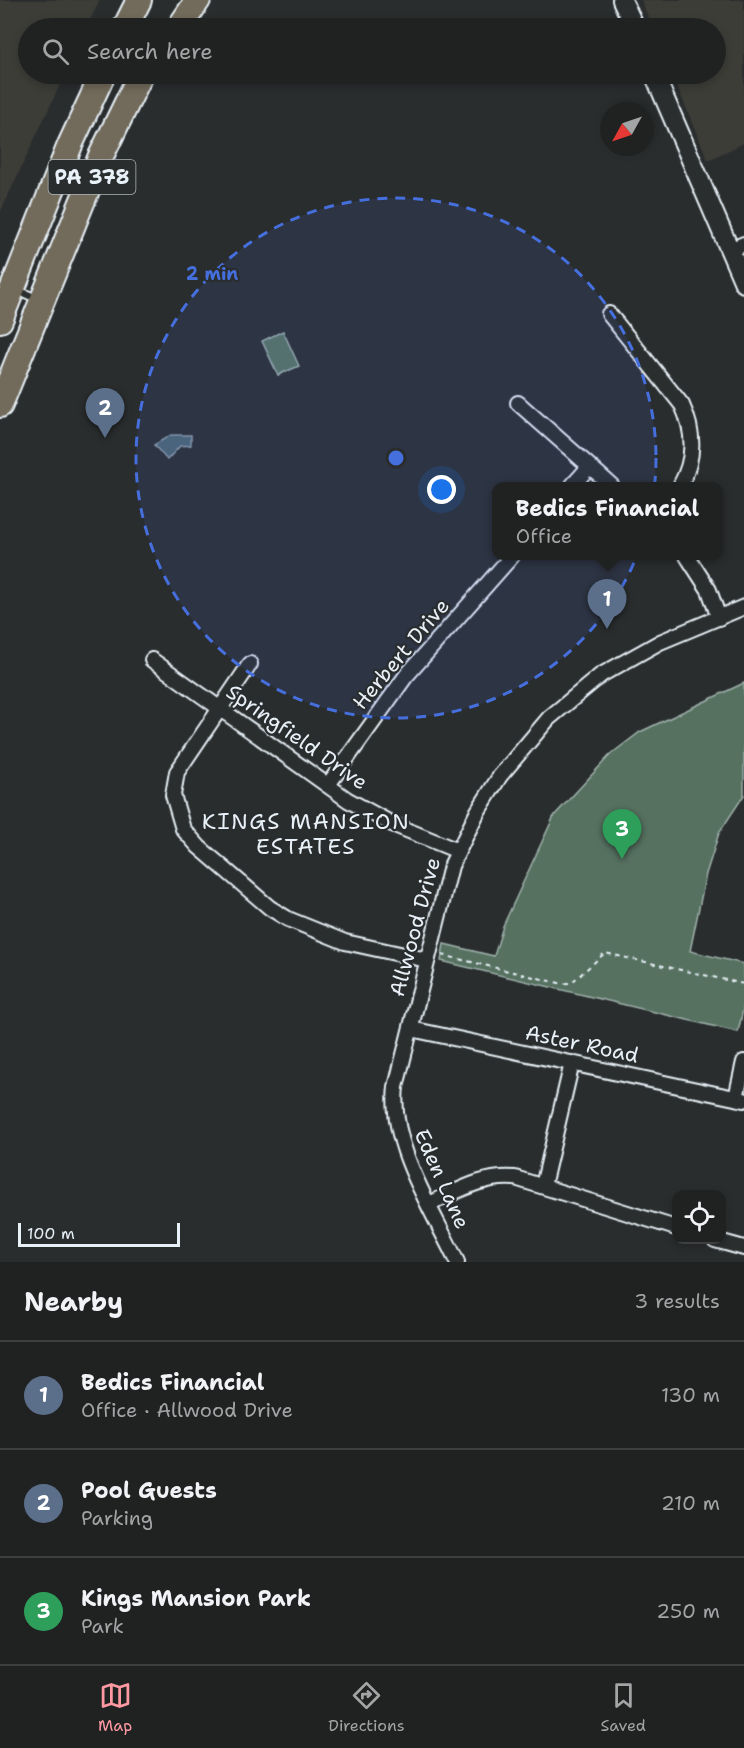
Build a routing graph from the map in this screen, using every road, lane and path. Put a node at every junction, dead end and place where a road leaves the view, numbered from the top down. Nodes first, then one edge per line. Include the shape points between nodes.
1 (139, 0) edge
2 (178, 0) edge
3 (198, 0) edge
4 (622, 0) edge
5 (130, 18) edge
6 (169, 18) edge
7 (186, 18) edge
8 (630, 18) edge
9 (98, 84) edge
10 (136, 84) edge
11 (142, 84) edge
12 (659, 84) edge
13 (120, 116) junction
14 (737, 247) edge
15 (744, 283) edge
16 (12, 289) junction
17 (42, 300) junction
18 (609, 314) dead end
19 (0, 320) edge
20 (518, 404) dead end
21 (0, 405) edge
22 (589, 467) junction
23 (576, 482) edge
24 (607, 482) edge
25 (682, 482) edge
26 (508, 560) edge
27 (690, 560) edge
28 (744, 607) edge
29 (719, 618) junction
30 (152, 660) dead end
31 (250, 664) dead end
32 (219, 708) junction
33 (328, 785) junction
34 (458, 850) junction
35 (428, 956) junction
36 (744, 984) edge
37 (411, 1029) junction
38 (744, 1062) edge
39 (572, 1063) junction
40 (740, 1099) edge
41 (395, 1112) joint
42 (543, 1186) junction
43 (429, 1204) junction
44 (672, 1227) edge
45 (726, 1242) edge
46 (744, 1248) edge
47 (457, 1262) edge

1 - 5 highway
2 - 6 highway
3 - 7 highway
4 - 8 street
9 - 16 highway, PA 378 via 69,145
10 - 13 highway, PA 378
11 - 13 highway
12 - 14 street
13 - 17 highway, PA 378
14 - 15 street
16 - 17 lane
16 - 19 highway, PA 378
17 - 21 highway, PA 378
18 - 25 street via 682,405 691,431 691,459
20 - 22 street
22 - 23 street
22 - 24 street
26 - 33 street, Herbert Drive via 406,676
27 - 29 street via 709,590
28 - 29 street, Allwood Drive
29 - 34 street, Allwood Drive via 630,657 574,696 526,743 500,776
30 - 32 street, Springfield Drive
31 - 32 street
32 - 33 street, Springfield Drive
32 - 35 street via 177,772 174,784 178,819 190,838 288,919 345,942
33 - 34 street, Springfield Drive via 377,816
34 - 35 street, Allwood Drive
35 - 36 path via 563,984 572,982 604,952
35 - 37 street, Allwood Drive
37 - 39 street, Aster Road
37 - 41 street, Allwood Drive via 396,1087
38 - 40 street
39 - 40 street, Aster Road
39 - 42 street
41 - 43 street, Eden Lane via 402,1147
42 - 43 street via 515,1178 490,1178
42 - 44 street
43 - 47 street, Eden Lane
45 - 46 street

